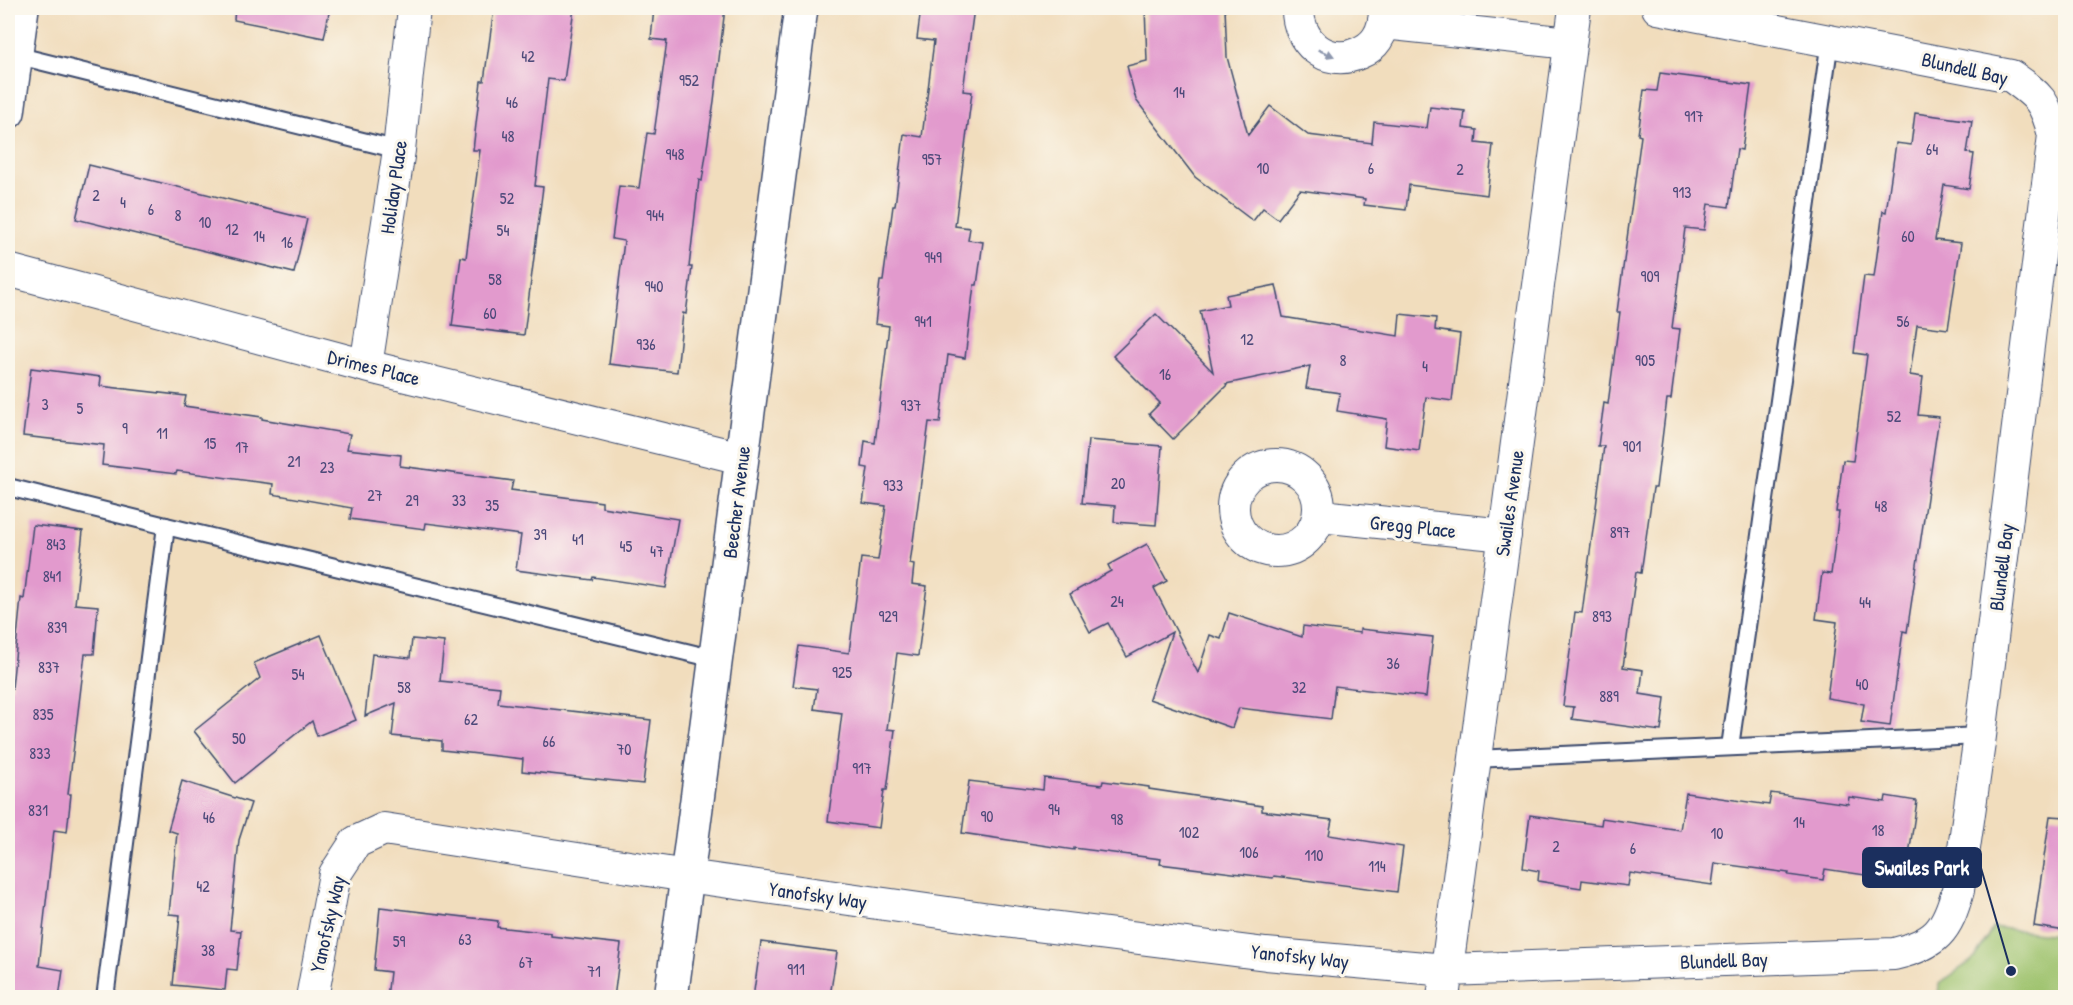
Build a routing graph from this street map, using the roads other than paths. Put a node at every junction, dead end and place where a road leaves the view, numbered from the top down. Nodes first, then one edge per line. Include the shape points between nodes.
1 (21, 8) edge
2 (414, 8) edge
3 (801, 8) edge
4 (1298, 8) edge
5 (1575, 8) edge
6 (1658, 8) edge
7 (1385, 15) edge
8 (1830, 40) junction
9 (1570, 43) junction
10 (15, 55) junction
11 (8, 112) edge
12 (399, 150) junction
13 (8, 270) edge
14 (366, 366) junction
15 (741, 458) junction
16 (8, 488) edge
17 (1320, 516) dead end
18 (166, 526) junction
19 (1505, 534) junction
20 (715, 659) junction
21 (1980, 736) junction
22 (1730, 747) junction
23 (1475, 759) junction
24 (687, 876) junction
25 (1445, 984) edge
26 (105, 998) edge
27 (312, 998) edge
28 (670, 998) edge

1 - 10 street
2 - 12 street, Holiday Place
3 - 15 street, Beecher Avenue
4 -> 7 street via 1301,33 1321,53 1336,57 1366,50 1377,39
5 - 9 street, Swailes Avenue
6 - 8 street, Blundell Bay
7 - 9 street
8 - 21 street, Blundell Bay via 2011,76 2037,94 2054,135
8 - 22 lane
9 - 19 street, Swailes Avenue
10 - 11 street
10 - 12 lane
12 - 14 street, Holiday Place
13 - 14 street, Drimes Place
14 - 15 street, Drimes Place
15 - 20 street, Beecher Avenue
16 - 18 lane
17 - 19 street, Gregg Place
18 - 20 lane
18 - 26 lane
19 - 23 street, Swailes Avenue
20 - 24 street, Beecher Avenue
21 - 22 lane
21 - 25 street, Blundell Bay via 1952,914 1934,938 1917,949 1894,954
22 - 23 lane
23 - 25 street, Swailes Avenue
24 - 25 street, Yanofsky Way via 1266,954
24 - 27 street, Yanofsky Way via 384,829 356,842 335,874
24 - 28 street, Beecher Avenue

